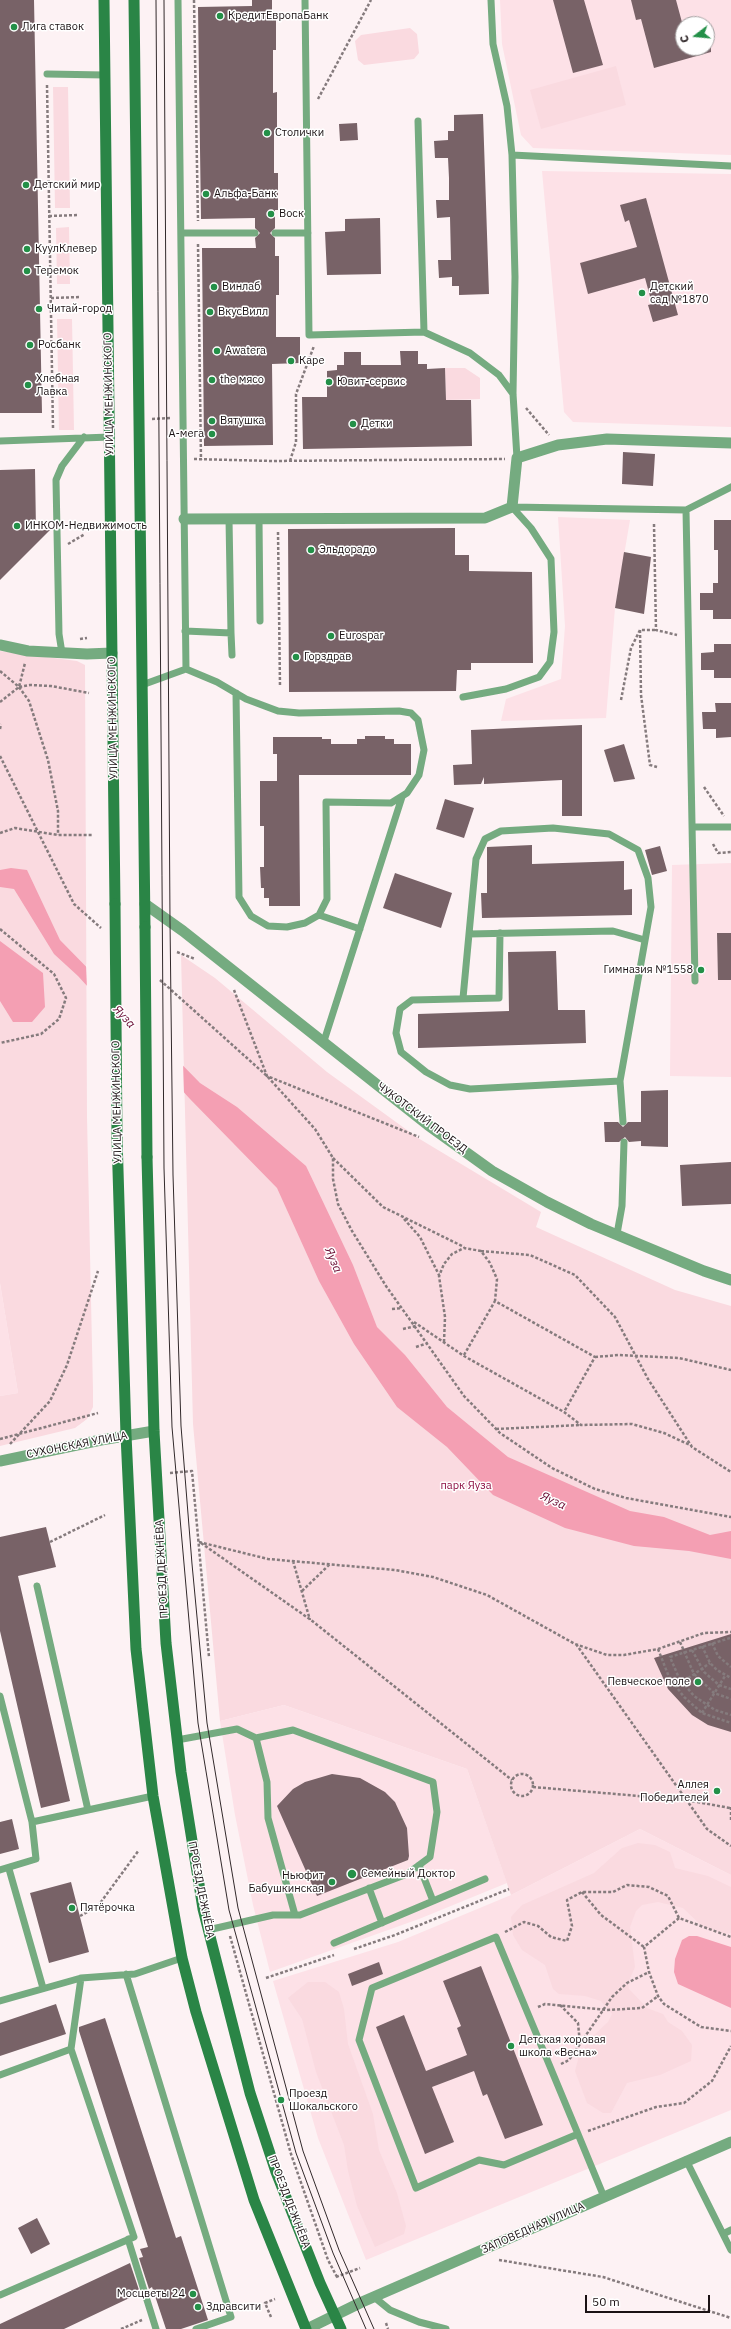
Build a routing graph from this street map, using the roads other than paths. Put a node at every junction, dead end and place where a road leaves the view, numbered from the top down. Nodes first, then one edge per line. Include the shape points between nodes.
1 (104, 0) edge
2 (134, 0) edge
3 (178, 0) edge
4 (305, 0) edge
5 (491, 0) edge
6 (47, 74) road end
7 (105, 75) junction
8 (418, 120) dead end
9 (512, 155) junction
10 (731, 166) edge
11 (181, 233) junction
12 (255, 233) dead end
13 (275, 233) dead end
14 (308, 233) junction
15 (424, 332) junction
16 (513, 394) junction
17 (110, 436) junction
18 (84, 437) junction
19 (0, 441) edge
20 (731, 443) edge
21 (518, 458) junction
22 (731, 487) edge
23 (512, 507) junction
24 (686, 510) junction
25 (184, 518) junction
26 (229, 518) junction
27 (259, 519) junction
28 (260, 621) dead end
29 (185, 631) junction
30 (231, 633) junction
31 (0, 645) edge
32 (62, 653) junction
33 (112, 653) junction
34 (232, 655) dead end
35 (186, 669) junction
36 (142, 685) junction
37 (236, 694) junction
38 (463, 697) dead end
39 (402, 797) junction
40 (692, 827) junction
41 (731, 827) edge
42 (145, 904) junction
43 (319, 916) junction
44 (360, 929) junction
45 (500, 933) junction
46 (469, 934) junction
47 (645, 940) junction
48 (695, 981) dead end
49 (463, 998) junction
50 (324, 1042) junction
51 (620, 1081) junction
52 (623, 1122) dead end
53 (624, 1142) dead end
54 (617, 1234) junction
55 (731, 1280) edge
56 (154, 1432) junction
57 (126, 1435) junction
58 (0, 1461) edge
59 (37, 1586) dead end
60 (0, 1696) edge
61 (256, 1738) junction
62 (177, 1740) junction
63 (153, 1796) junction
64 (88, 1810) junction
65 (32, 1822) junction
66 (419, 1865) junction
67 (9, 1869) junction
68 (0, 1870) edge
69 (485, 1879) dead end
70 (369, 1888) junction
71 (433, 1901) junction
72 (295, 1915) junction
73 (382, 1922) junction
74 (208, 1930) junction
75 (334, 1943) dead end
76 (182, 1958) junction
77 (126, 1974) junction
78 (81, 1978) junction
79 (43, 1988) junction
80 (0, 2001) edge
81 (71, 2049) junction
82 (0, 2075) edge
83 (578, 2134) junction
84 (731, 2142) edge
85 (686, 2160) junction
86 (604, 2196) junction
87 (731, 2230) edge
88 (723, 2234) junction
89 (128, 2239) junction
90 (731, 2250) edge
91 (0, 2295) edge
92 (374, 2297) junction
93 (334, 2315) junction
94 (156, 2329) edge
95 (196, 2329) edge
96 (307, 2329) edge
97 (341, 2329) edge
98 (446, 2329) edge

1 - 7 main road, УЛИЦА МЕНЖИНСКОГО
2 - 36 main road
3 - 11 lane
4 - 14 lane
5 - 9 lane via 493,44 507,106
6 - 7 lane
7 - 17 main road, УЛИЦА МЕНЖИНСКОГО
8 - 15 lane
9 - 10 lane
9 - 16 lane via 515,278
11 - 12 lane
11 - 25 lane
13 - 14 lane
14 - 15 lane via 309,335
15 - 16 lane via 470,353 499,375
16 - 21 lane
17 - 18 lane
17 - 33 main road, УЛИЦА МЕНЖИНСКОГО
18 - 19 lane
18 - 32 lane via 62,466 56,480 59,634
20 - 21 street via 606,439 558,446
21 - 23 street
22 - 24 lane
23 - 24 lane
23 - 27 street via 485,518
23 - 38 lane via 531,528 551,559 554,632 550,662 539,678 506,689
24 - 40 lane
25 - 26 street
25 - 29 lane
26 - 27 street
26 - 30 lane
27 - 28 lane
29 - 30 lane
29 - 35 lane
30 - 34 lane
31 - 32 street via 28,651
32 - 33 street
33 - 57 main road, УЛИЦА МЕНЖИНСКОГО, bridge via 117,1137
35 - 36 lane
35 - 37 lane via 217,682
36 - 42 main road
37 - 39 lane via 278,711 411,713 418,720 424,750 419,775 408,793
37 - 43 lane via 239,897 251,916 268,926 287,927 305,923
39 - 43 lane via 391,803 326,802 326,899
39 - 44 lane
40 - 41 lane
40 - 48 lane
42 - 50 street, ЧУКОТСКИЙ ПРОЕЗД via 184,931
42 - 56 main road, bridge via 147,1157
43 - 44 lane
44 - 50 lane
45 - 46 lane
45 - 47 lane via 613,931
45 - 49 lane via 499,998
46 - 47 lane via 476,859 485,839 501,831 553,828 609,834 638,850 648,878 651,907
46 - 49 lane
47 - 51 lane
49 - 51 lane via 412,1000 400,1010 396,1033 402,1052 426,1072 450,1085 470,1089
50 - 54 street, ЧУКОТСКИЙ ПРОЕЗД via 428,1126 492,1170 546,1202
51 - 52 lane
53 - 54 lane via 622,1206
54 - 55 street, ЧУКОТСКИЙ ПРОЕЗД
56 - 57 street, СУХОНСКАЯ УЛИЦА
56 - 62 main road, ПРОЕЗД ДЕЖНЁВА via 166,1643
57 - 58 street, СУХОНСКАЯ УЛИЦА
57 - 63 main road via 136,1649
59 - 64 lane
60 - 65 lane
61 - 62 lane via 237,1729
61 - 66 lane via 293,1730 433,1782 437,1812 430,1857
61 - 72 lane via 267,1782 268,1818
62 - 74 main road, ПРОЕЗД ДЕЖНЁВА via 201,1902
63 - 64 lane
63 - 76 main road
64 - 65 lane
65 - 67 lane via 36,1859
66 - 70 lane via 407,1874
66 - 71 lane
67 - 68 lane
67 - 79 lane
69 - 71 lane
70 - 72 lane
70 - 73 lane
71 - 73 lane
72 - 74 lane via 273,1915
73 - 75 lane
74 - 93 main road, ПРОЕЗД ДЕЖНЁВА via 255,2107 276,2172
76 - 77 lane via 135,1974
76 - 96 main road via 254,2200
77 - 78 lane
77 - 95 lane via 231,2317
78 - 79 lane
78 - 81 lane
79 - 80 lane
81 - 82 lane
81 - 89 lane via 134,2237
83 - 83 lane via 504,2165 479,2160 416,2188 359,2040 372,1988 496,1936
83 - 86 lane
84 - 85 street, ЗАПОВЕДНАЯ УЛИЦА
85 - 86 street, ЗАПОВЕДНАЯ УЛИЦА
85 - 88 lane
86 - 92 street, ЗАПОВЕДНАЯ УЛИЦА
87 - 88 lane
88 - 90 lane
89 - 91 lane
89 - 94 lane
92 - 93 street, ЗАПОВЕДНАЯ УЛИЦА
92 - 98 lane via 390,2310 419,2322
93 - 96 street
93 - 97 main road, ПРОЕЗД ДЕЖНЁВА

